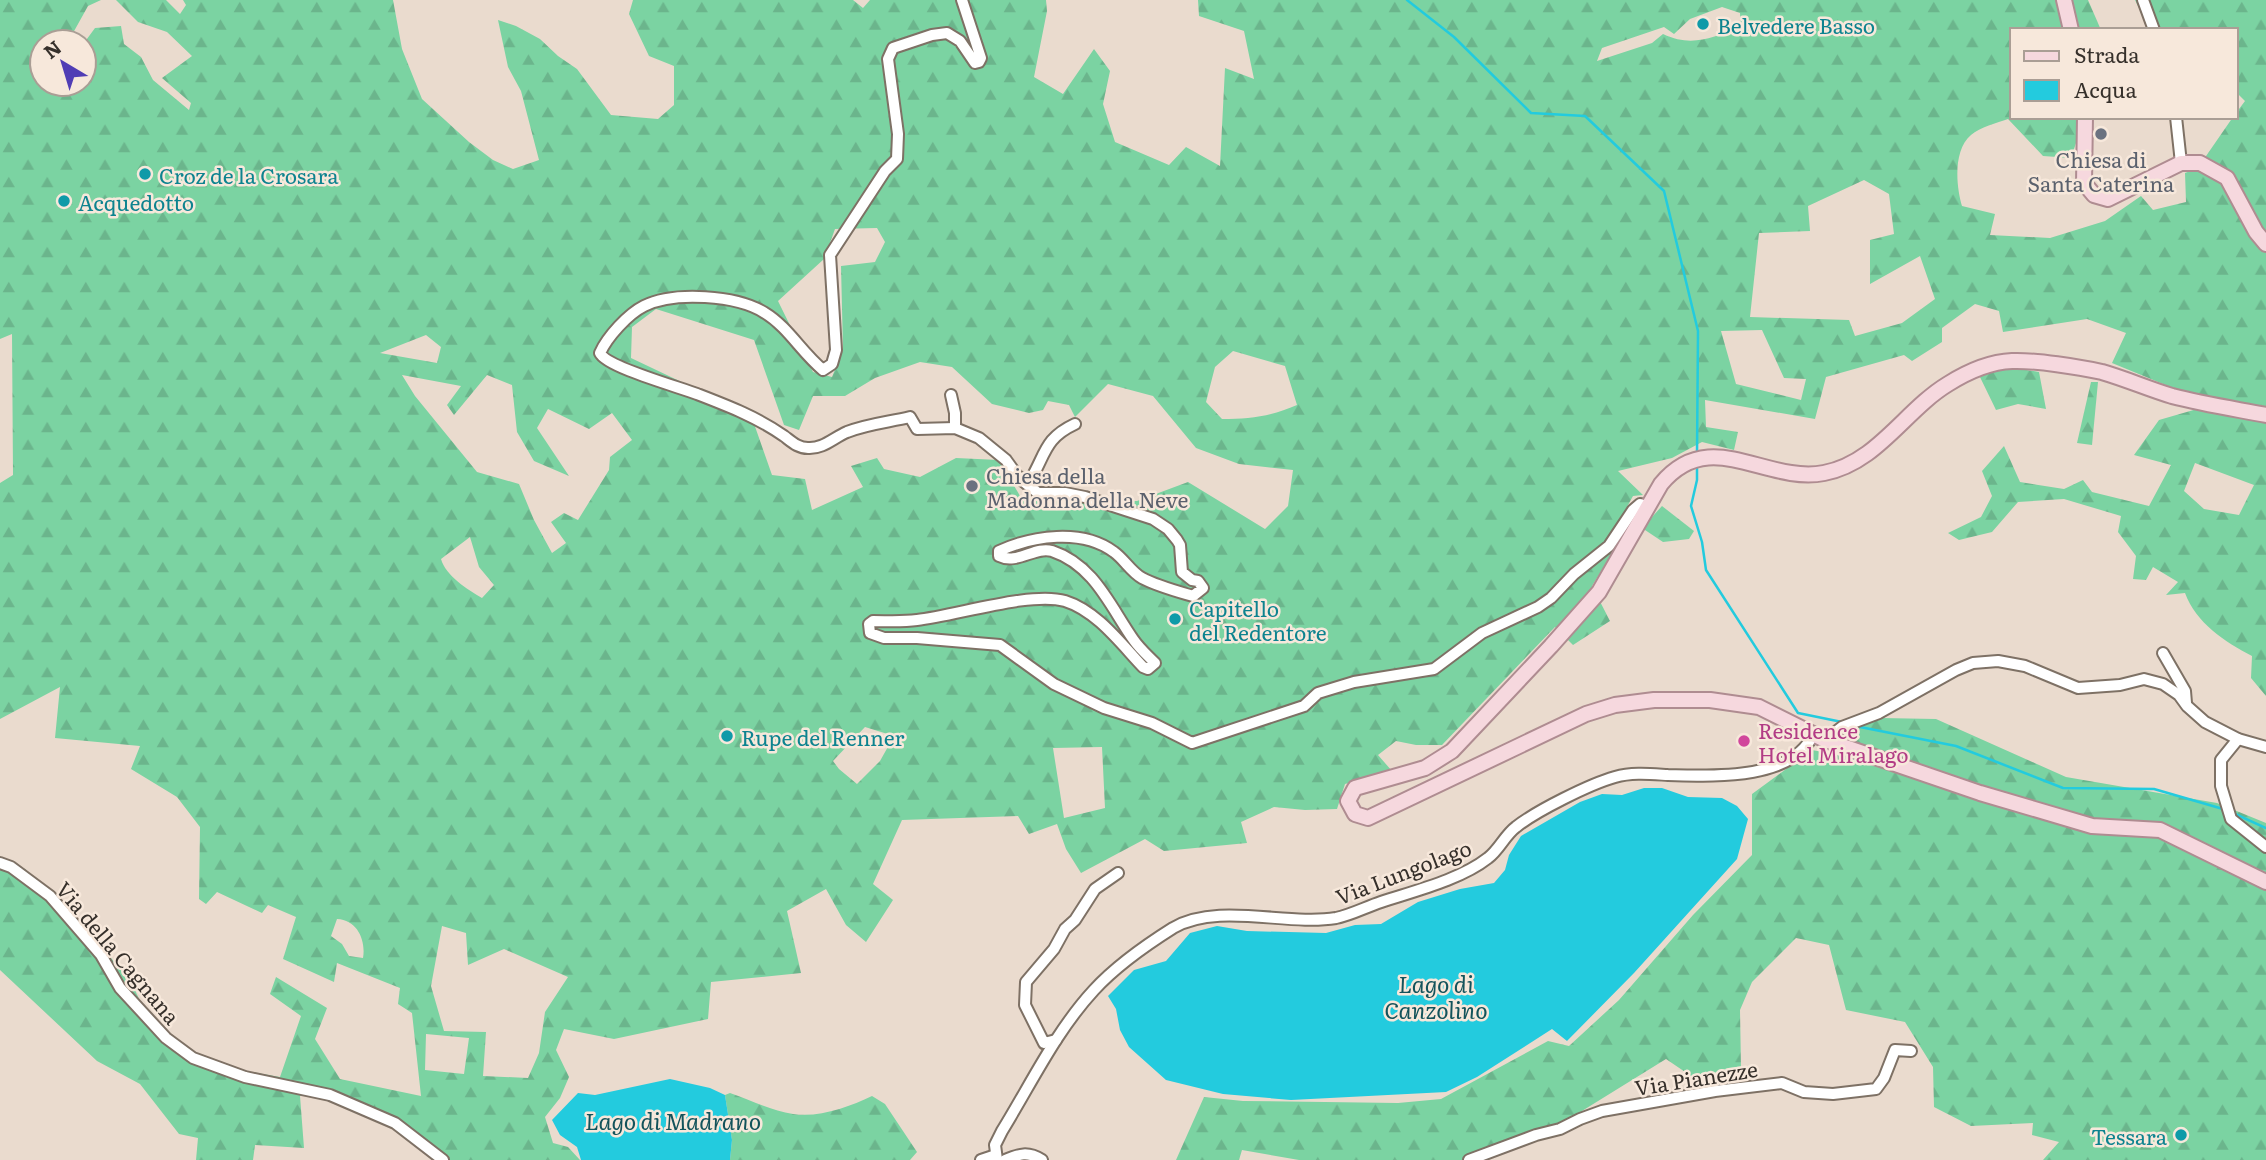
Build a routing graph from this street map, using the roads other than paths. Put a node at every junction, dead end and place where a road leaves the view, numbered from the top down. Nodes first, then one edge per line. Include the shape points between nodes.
1 (962, 0) edge
2 (2064, 0) edge
3 (2143, 0) edge
4 (2071, 28) edge
5 (2153, 28) edge
6 (2085, 119) edge
7 (2176, 119) edge
8 (2181, 163) junction
9 (2266, 244) edge
10 (951, 395) dead end
11 (2266, 415) edge
12 (1074, 424) dead end
13 (955, 428) junction
14 (1019, 478) junction
15 (1646, 506) junction
16 (2163, 653) dead end
17 (2187, 706) junction
18 (1819, 737) junction
19 (2238, 739) junction
20 (2266, 747) edge
21 (2266, 847) edge
22 (0, 863) edge
23 (1118, 873) dead end
24 (2266, 882) edge
25 (1056, 1040) junction
26 (1911, 1051) dead end
27 (999, 1158) edge
28 (443, 1160) edge
29 (981, 1160) edge
30 (1042, 1160) edge
31 (1469, 1160) edge

1 - 13 street via 981,58 978,62 947,33 893,48 888,60 897,159 830,255 836,350 832,364 823,370 764,312 701,296 636,311 600,353 605,360 644,377 761,420 800,447 811,449 865,426 910,418 917,429
2 - 4 main road
3 - 5 street
6 - 8 main road via 2084,183 2094,195 2108,199
7 - 8 street
8 - 9 main road via 2200,163 2227,178
10 - 13 street
11 - 15 main road via 2174,396 2101,372 2012,361 1979,368 1946,384 1866,455 1833,471 1790,473 1733,458 1698,459 1671,472
12 - 14 street via 1048,443 1031,479
13 - 14 street via 984,440
14 - 15 street via 1038,493 1065,492 1153,519 1177,540 1182,572 1203,588 1193,596 1140,577 1112,551 1091,542 1060,536 999,551 999,556 1012,559 1049,550 1066,557 1094,579 1154,666 1143,667 1089,614 1066,601 1043,598 916,620 873,621 870,633 884,638 1000,645 1054,684 1192,744 1304,706 1318,693 1434,669 1482,634 1551,598 1609,546 1633,510 1640,504
15 - 18 main road via 1599,592 1452,751 1425,768 1356,788 1348,801 1350,808 1361,817 1374,816 1586,714 1615,705 1710,700 1759,707
16 - 17 street via 2185,691
17 - 18 street, Via Lungolago via 2163,684 2144,679 2078,688 2025,666 1973,663 1879,713
17 - 19 street, Via Lungolago via 2205,722
18 - 24 main road via 2092,826 2160,830
18 - 25 street, Via Lungolago via 1786,760 1755,772 1616,776 1515,827 1489,858 1467,871 1336,918 1216,917 1175,927 1107,977
19 - 20 street, Via Lungolago
19 - 21 street via 2221,760 2221,786 2231,817
22 - 28 street, Via della Cagnana via 50,896 101,955 120,988 193,1058 246,1077 330,1095 395,1124
23 - 25 street via 1095,889 1026,982 1025,1004 1044,1042
25 - 27 street, Via Lungolago via 995,1145
26 - 31 street, Via Pianezze via 1895,1050 1876,1089 1833,1094 1782,1083 1714,1091 1602,1111
27 - 29 street
27 - 30 street via 1020,1153

